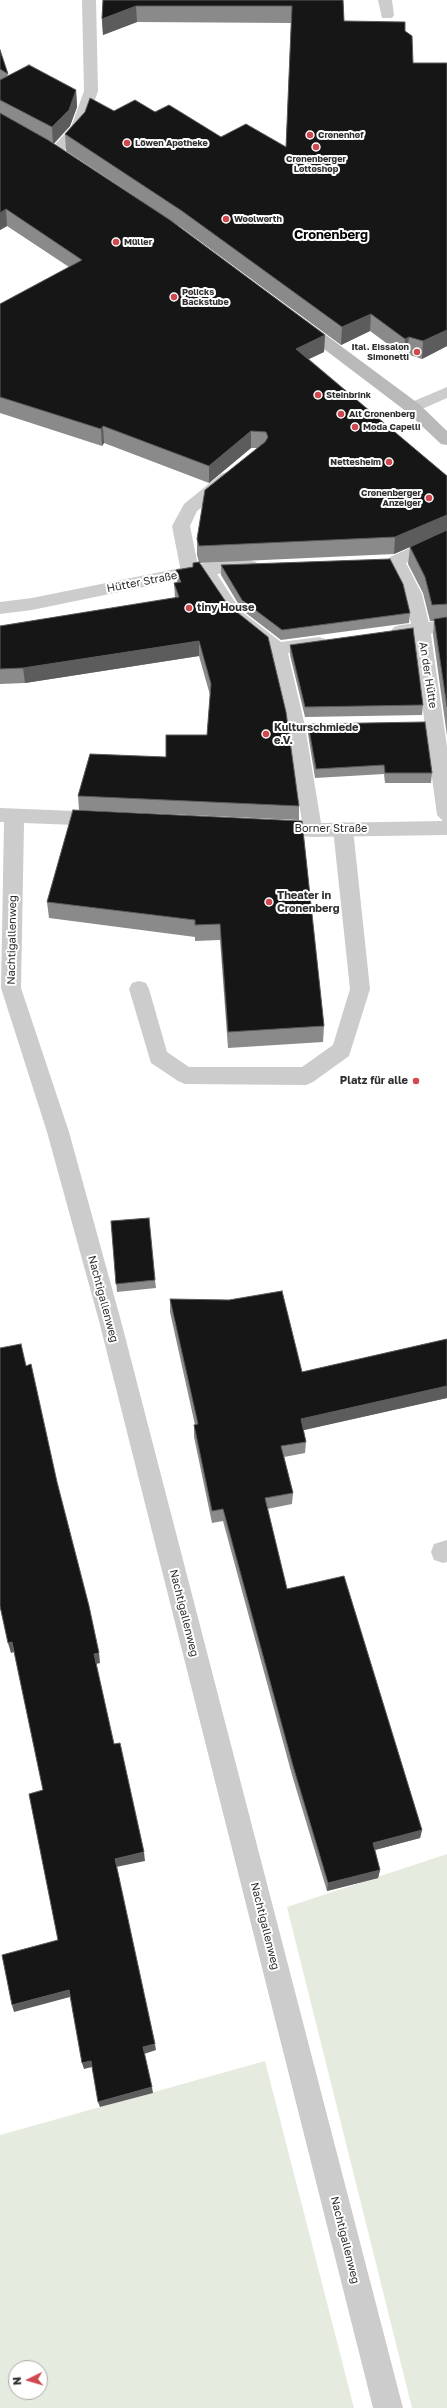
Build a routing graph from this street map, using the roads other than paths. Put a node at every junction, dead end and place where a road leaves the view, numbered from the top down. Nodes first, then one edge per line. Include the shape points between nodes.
1 (89, 0) edge
2 (386, 0) edge
3 (387, 15) dead end
4 (41, 144) edge
5 (55, 152) junction
6 (68, 161) edge
7 (290, 316) edge
8 (447, 392) edge
9 (413, 408) junction
10 (447, 440) edge
11 (239, 468) edge
12 (447, 538) edge
13 (269, 565) edge
14 (198, 570) junction
15 (0, 608) edge
16 (447, 626) edge
17 (421, 628) junction
18 (383, 634) edge
19 (338, 640) edge
20 (278, 649) junction
21 (7, 815) edge
22 (447, 815) edge
23 (117, 820) edge
24 (251, 827) edge
25 (447, 828) edge
26 (343, 829) junction
27 (313, 830) junction
28 (5, 988) edge
29 (139, 990) dead end
30 (388, 2408) edge

1 - 5 street via 91,91 78,128
2 - 3 street
4 - 5 main road
5 - 6 main road
7 - 9 main road
8 - 9 street
9 - 10 main road
11 - 14 street via 190,508 181,526
12 - 17 street, An der Hütte via 388,561 413,594
13 - 14 street, Hütter Straße
14 - 15 street, Hütter Straße via 32,604
14 - 20 street via 235,615
16 - 17 street, An der Hütte
17 - 18 street, An der Hütte
17 - 22 street, An der Hütte via 427,723
19 - 20 street
20 - 27 street via 304,725
21 - 23 street
21 - 28 street, Nachtigallenweg
24 - 27 street, Borner Straße
25 - 26 street, Borner Straße
26 - 27 street, Borner Straße
26 - 29 street via 360,989 342,1050 306,1076 185,1075 158,1057
28 - 30 street, Nachtigallenweg via 58,1132 110,1321

